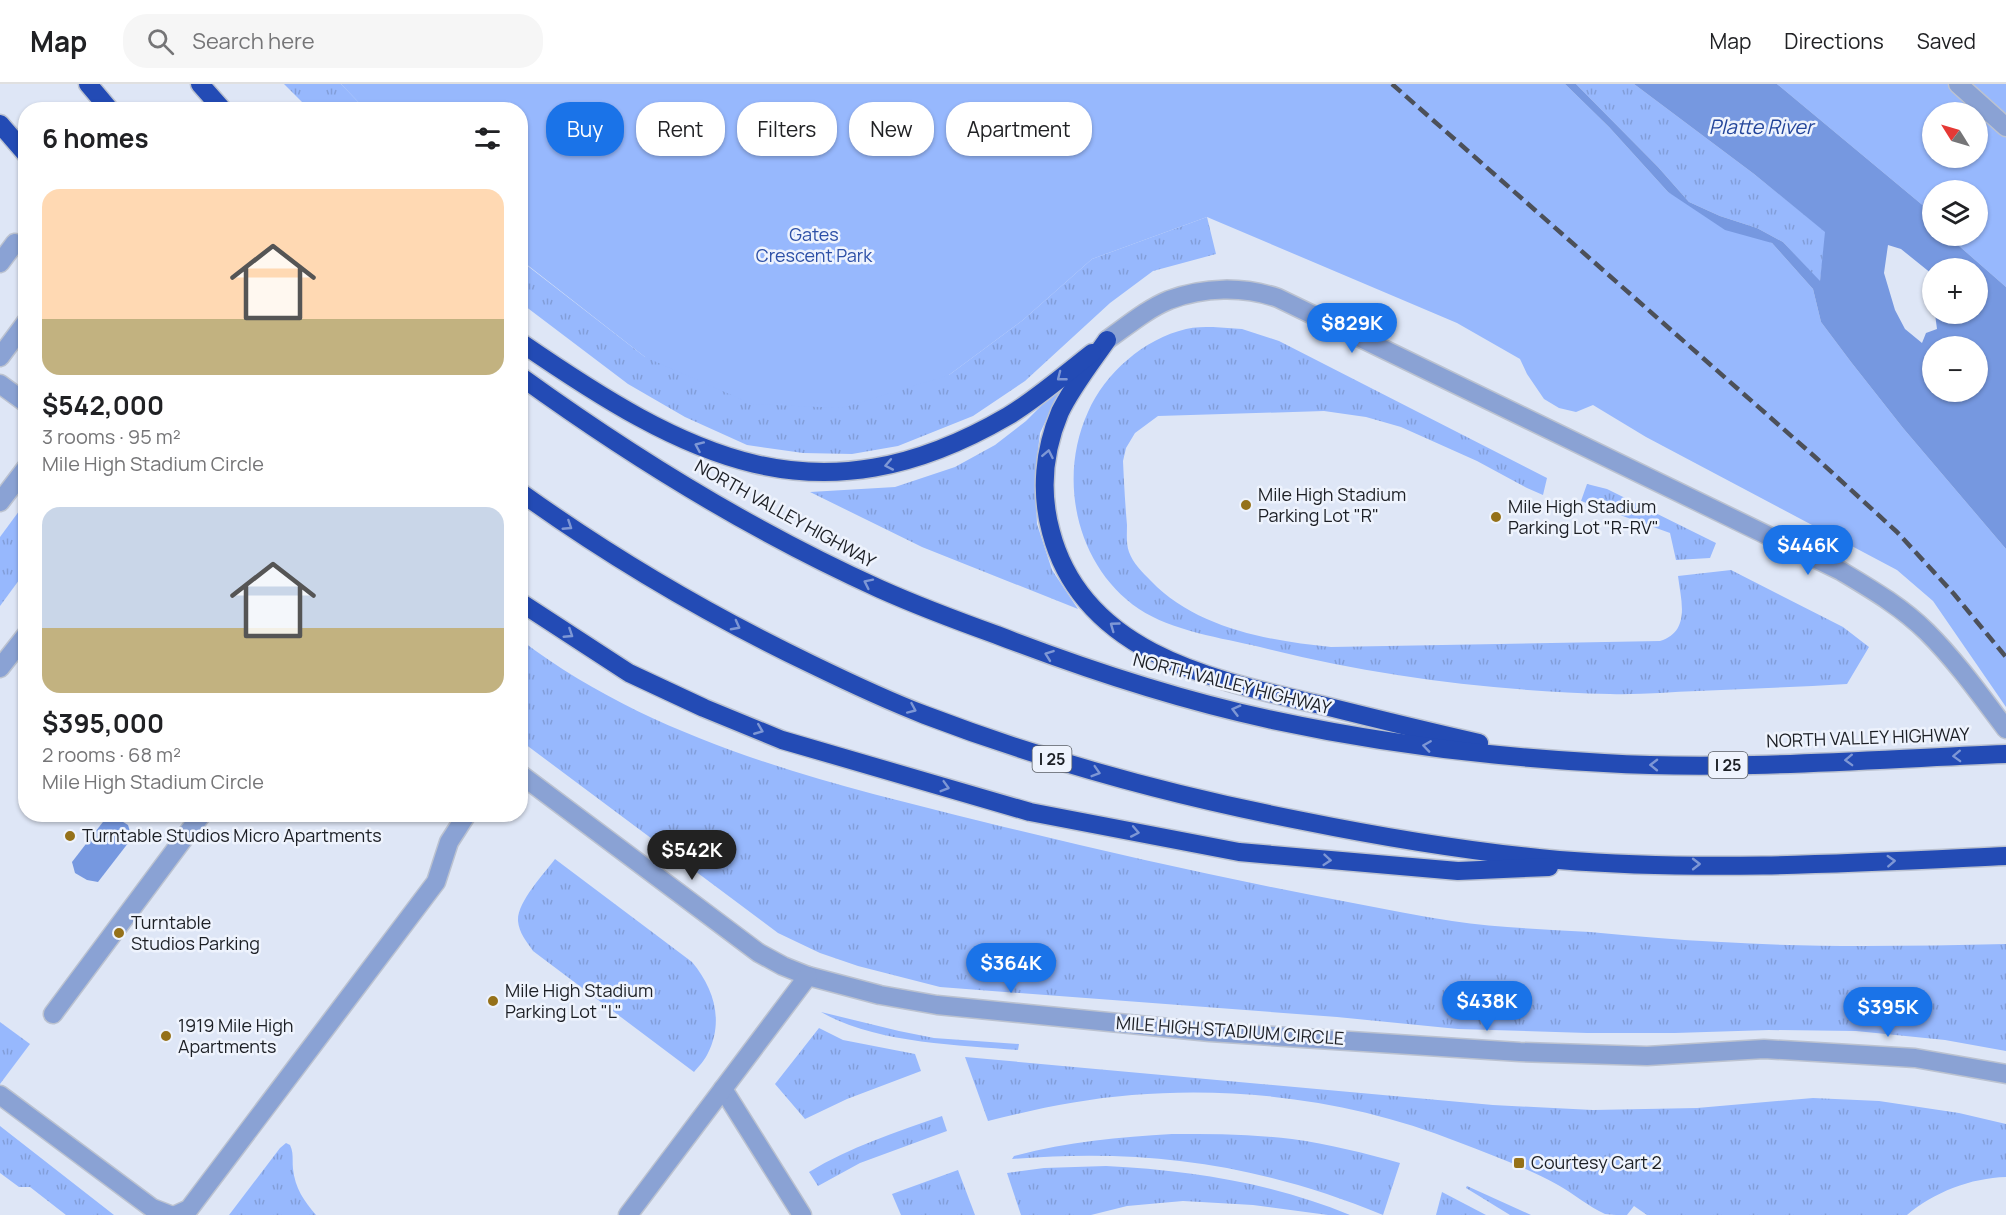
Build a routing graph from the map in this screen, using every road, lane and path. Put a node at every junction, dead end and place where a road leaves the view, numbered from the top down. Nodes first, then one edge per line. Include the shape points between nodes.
1 (88, 84) edge
2 (200, 84) edge
3 (1958, 84) edge
4 (103, 102) edge
5 (216, 102) edge
6 (0, 124) edge
7 (2006, 126) edge
8 (18, 145) edge
9 (15, 243) dead end
10 (0, 263) edge
11 (18, 333) edge
12 (1107, 340) junction
13 (528, 347) edge
14 (0, 357) edge
15 (528, 382) edge
16 (0, 384) edge
17 (18, 397) edge
18 (18, 478) edge
19 (528, 497) edge
20 (0, 502) edge
21 (528, 607) edge
22 (18, 645) edge
23 (0, 668) edge
24 (2006, 729) edge
25 (2006, 754) edge
26 (1548, 760) junction
27 (528, 780) edge
28 (196, 822) edge
29 (461, 822) edge
30 (2006, 856) edge
31 (1638, 864) junction
32 (808, 976) junction
33 (52, 1014) dead end
34 (2006, 1074) edge
35 (723, 1089) junction
36 (0, 1095) edge
37 (170, 1215) edge
38 (176, 1215) edge
39 (628, 1215) edge
40 (801, 1215) edge

1 - 4 highway
2 - 5 highway
3 - 7 street
6 - 8 highway
9 - 10 street
11 - 14 street
12 -> 13 highway via 1010,415 966,438 896,464 830,472 782,470 706,450 626,410
12 - 24 street via 1168,301 1200,291 1248,290 1278,298 1841,571 1879,594 1927,632
26 -> 12 highway via 1238,686 1144,648 1097,615 1071,583 1055,550 1044,490 1051,438 1061,411
26 -> 15 highway, NORTH VALLEY HIGHWAY / I 25 via 1449,750 1266,718 1160,691 1057,658 881,590 817,559 655,466
16 - 17 street
18 - 20 street
19 -> 31 highway, I 25 via 617,558 778,648 921,714 1019,749 1132,783 1363,833 1465,850
21 -> 31 highway via 629,673 782,740 1030,812 1239,852 1458,871
22 - 23 street
25 -> 26 highway, NORTH VALLEY HIGHWAY / I 25 via 1716,766
27 - 32 street, MILE HIGH STADIUM CIRCLE via 759,952
28 - 33 street
29 - 38 street via 449,842 436,882 189,1209
31 -> 30 highway, I 25 via 1802,865
32 - 34 street, MILE HIGH STADIUM CIRCLE via 937,1005 1210,1032 1647,1056 1764,1049 1915,1058
32 - 35 street
35 - 39 street
35 - 40 street
36 - 37 street via 152,1208

